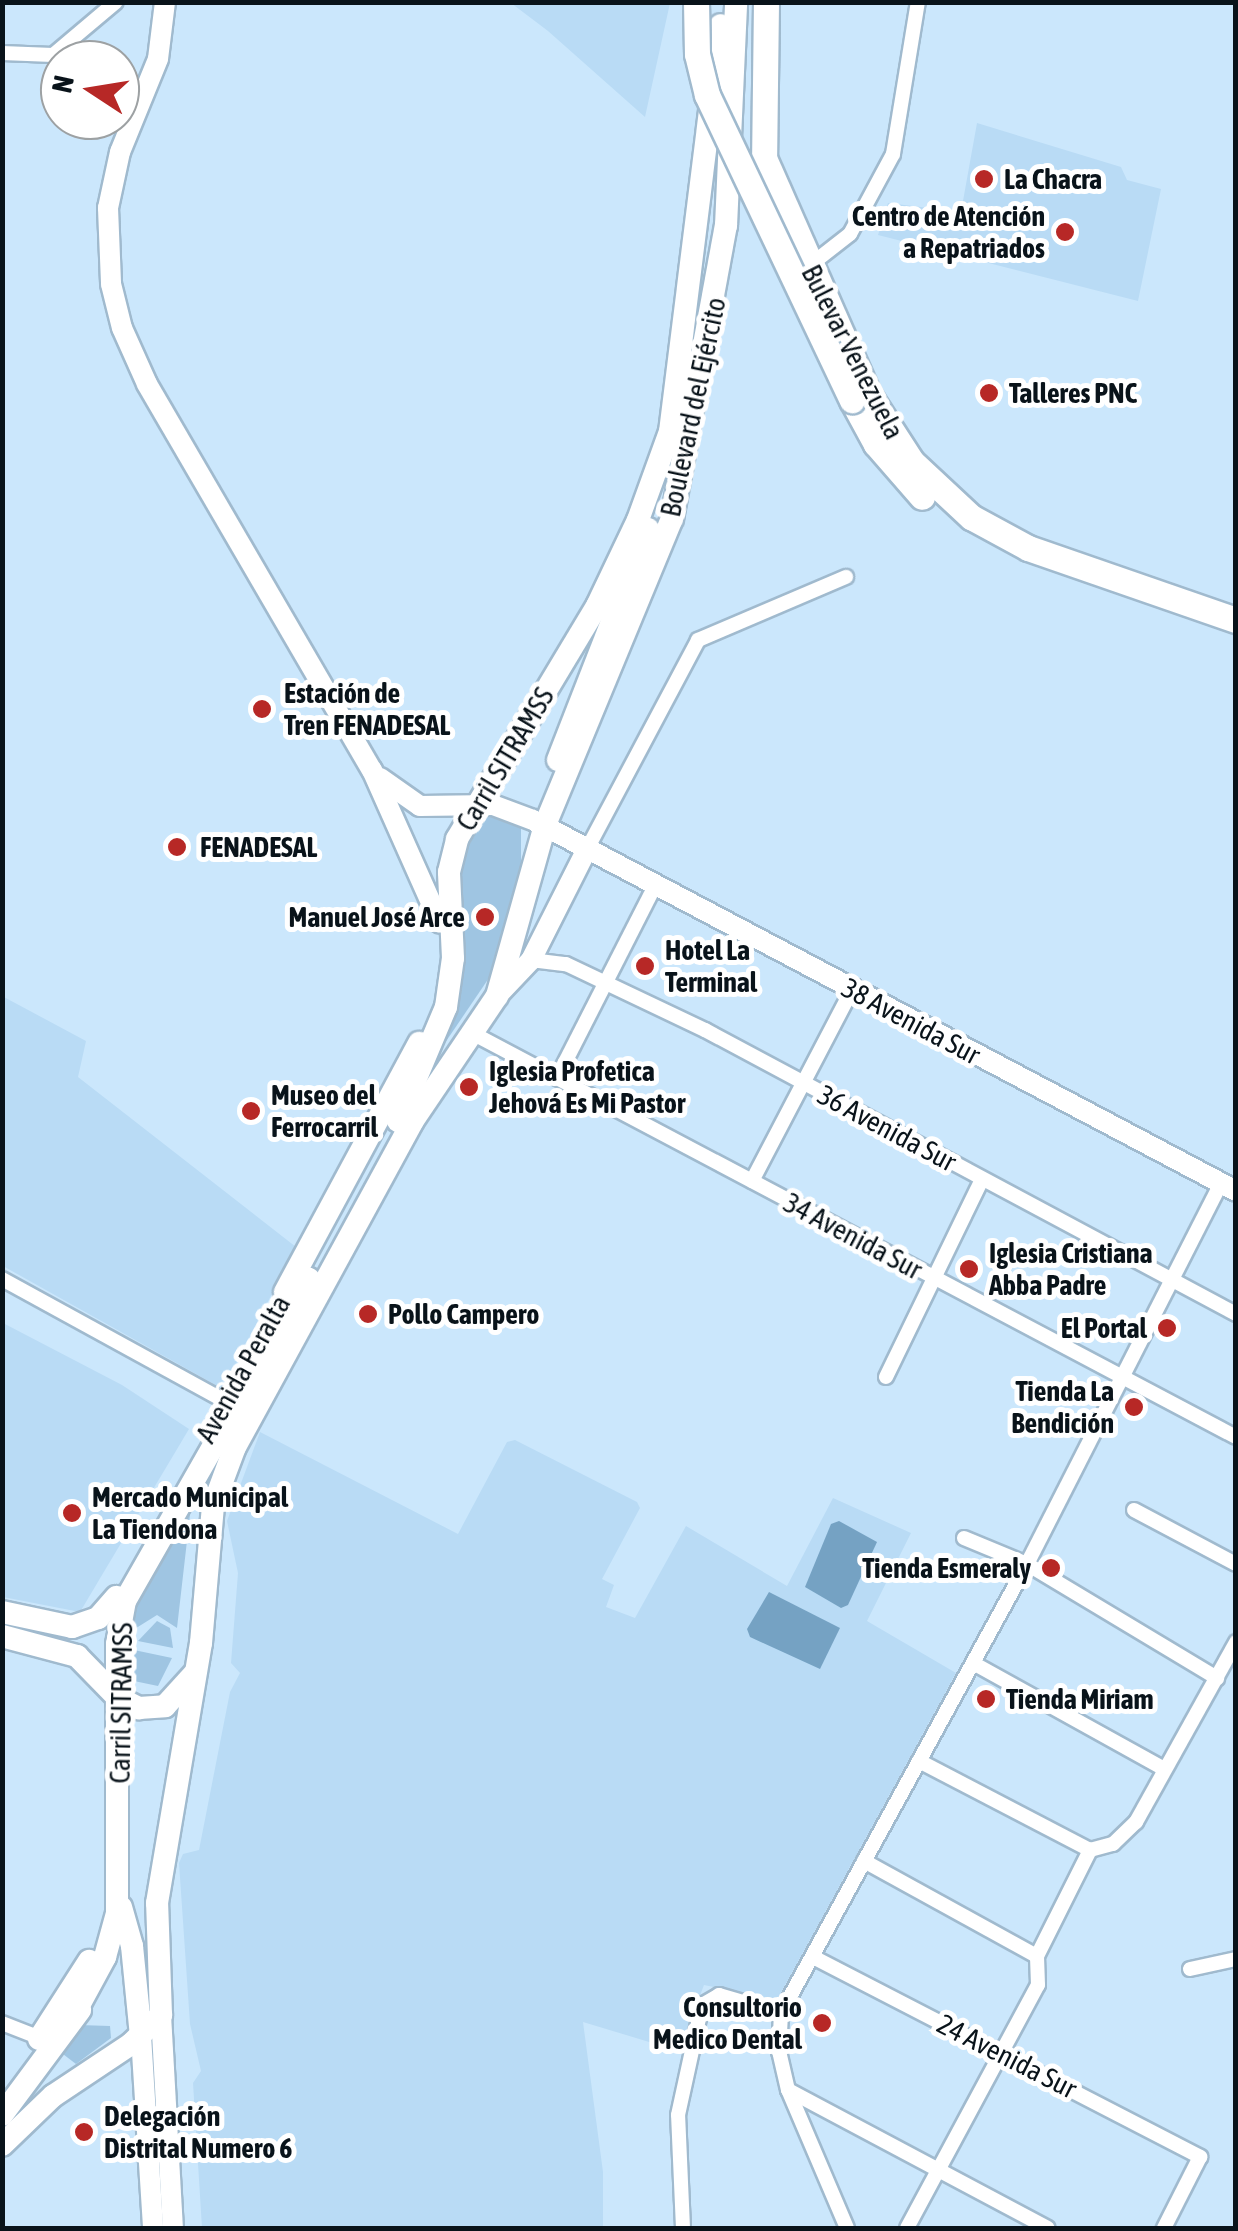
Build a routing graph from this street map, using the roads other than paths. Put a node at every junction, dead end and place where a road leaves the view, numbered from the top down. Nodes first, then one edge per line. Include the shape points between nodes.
1 (116, 2) edge
2 (166, 2) edge
3 (696, 2) edge
4 (722, 2) edge
5 (736, 2) edge
6 (766, 2) edge
7 (918, 2) edge
8 (2, 53) edge
9 (809, 266) junction
10 (670, 429) junction
11 (846, 577) dead end
12 (1236, 620) edge
13 (1236, 636) edge
14 (372, 770) junction
15 (469, 804) junction
16 (539, 822) junction
17 (586, 851) junction
18 (655, 886) junction
19 (440, 924) junction
20 (531, 960) junction
21 (606, 982) junction
22 (852, 990) junction
23 (497, 996) junction
24 (472, 1032) junction
25 (557, 1078) junction
26 (802, 1082) junction
27 (406, 1106) junction
28 (982, 1179) junction
29 (752, 1182) junction
30 (1228, 1187) edge
31 (2, 1279) edge
32 (934, 1279) junction
33 (1174, 1280) junction
34 (1236, 1314) edge
35 (1126, 1376) junction
36 (886, 1378) dead end
37 (233, 1404) junction
38 (1236, 1437) edge
39 (1134, 1510) dead end
40 (964, 1538) dead end
41 (1027, 1564) junction
42 (1236, 1564) edge
43 (116, 1597) junction
44 (2, 1612) edge
45 (2, 1636) edge
46 (1236, 1642) edge
47 (973, 1663) junction
48 (196, 1671) junction
49 (1217, 1678) junction
50 (111, 1692) junction
51 (180, 1693) junction
52 (919, 1761) junction
53 (1164, 1769) junction
54 (1090, 1850) junction
55 (864, 1861) junction
56 (110, 1865) junction
57 (119, 1900) junction
58 (131, 1936) junction
59 (1036, 1956) junction
60 (813, 1957) junction
61 (1236, 1959) edge
62 (1190, 1969) dead end
63 (780, 2013) junction
64 (161, 2015) junction
65 (71, 2020) junction
66 (2, 2024) edge
67 (141, 2036) junction
68 (40, 2038) junction
69 (1004, 2054) junction
70 (788, 2090) junction
71 (2, 2092) edge
72 (2, 2115) edge
73 (2, 2146) edge
74 (940, 2171) junction
75 (153, 2228) edge
76 (173, 2228) edge
77 (683, 2228) edge
78 (847, 2228) edge
79 (908, 2228) edge
80 (1048, 2228) edge
81 (1164, 2228) edge

1 - 8 street via 54,55
2 - 14 main road via 158,59 120,152 108,208 116,307 147,384
3 - 13 highway, Bulevar Venezuela, bridge via 697,54 707,95 852,400 898,473 974,537 1036,566
4 - 10 main road, Carril SITRAMSS
5 - 16 main road, Boulevard del Ejército via 726,226 688,458 663,542
6 - 9 highway, Bulevar Venezuela via 764,158
7 - 9 street via 893,154 850,234
9 - 12 highway, Bulevar Venezuela via 868,394 935,489 1028,548
10 - 15 main road, Carril SITRAMSS via 638,520 597,606
10 - 16 main road, Carril SITRAMSS via 638,559
11 - 17 street via 698,640
14 - 15 main road via 420,806
14 - 19 main road
15 - 16 main road
15 - 19 main road, Avenida Peralta via 442,844
15 - 27 main road, Carril SITRAMSS via 451,856 446,1007
16 - 17 main road
16 - 23 main road, Avenida Peralta
16 - 27 main road, Carril SITRAMSS via 496,974
17 - 18 main road, 38 Avenida Sur
17 - 20 main road, Avenida Peralta
18 - 21 street
18 - 22 main road, 38 Avenida Sur
19 - 37 main road, Avenida Peralta via 441,968 426,1030
20 - 21 street, 36 Avenida Sur via 566,964
20 - 23 main road, Avenida Peralta
21 - 25 street
21 - 26 street, 36 Avenida Sur
22 - 26 street
22 - 30 main road, 38 Avenida Sur
23 - 24 main road, Avenida Peralta
24 - 25 street, 34 Avenida Sur
24 - 48 main road, Avenida Peralta via 412,1122 235,1447 211,1516
25 - 29 street, 34 Avenida Sur
26 - 28 street, 36 Avenida Sur
26 - 29 street
27 - 37 main road, Carril SITRAMSS
28 - 32 street
28 - 33 street, 36 Avenida Sur
29 - 32 street, 34 Avenida Sur
30 - 33 street
31 - 37 street
32 - 35 street, 34 Avenida Sur
32 - 36 street
33 - 34 street, 36 Avenida Sur
33 - 35 street
35 - 38 street, 34 Avenida Sur
35 - 41 street
37 - 43 main road, Avenida Peralta
37 - 50 main road, Carril SITRAMSS via 134,1578
37 - 51 main road, Carril SITRAMSS via 200,1513
39 - 42 street
40 - 41 street
41 - 47 street
41 - 49 street
43 - 44 main road via 98,1618 72,1627
43 - 50 main road, Avenida Peralta via 105,1636
45 - 50 main road via 77,1656
46 - 49 street
47 - 52 street
47 - 53 street
48 - 51 main road
48 - 64 main road, Avenida Peralta via 157,1903
49 - 53 street
50 - 51 main road via 154,1710
50 - 56 main road, Avenida Peralta
50 - 57 main road, Carril SITRAMSS
51 - 58 main road, Carril SITRAMSS
52 - 54 street
52 - 55 street
53 - 54 street via 1136,1822 1113,1844
54 - 59 street
55 - 59 street
55 - 60 street
56 - 57 main road, Avenida Peralta
56 - 68 main road via 92,1951
57 - 58 main road, Avenida Peralta
57 - 65 main road, Carril SITRAMSS via 106,1957
58 - 65 main road, Carril SITRAMSS via 113,1970
58 - 67 main road, Avenida Peralta
59 - 69 street via 1038,1985
60 - 63 street
60 - 69 street, 24 Avenida Sur
61 - 62 street
63 - 70 street via 779,2052
63 - 77 street via 719,1994 702,2005 678,2115
64 - 67 main road
64 - 76 main road
65 - 72 main road, Carril SITRAMSS
66 - 68 street
67 - 73 main road via 65,2087
67 - 75 main road
68 - 71 main road
69 - 74 street
69 - 81 street, 24 Avenida Sur via 1200,2157
70 - 74 street
70 - 78 street
74 - 79 street
74 - 80 street

